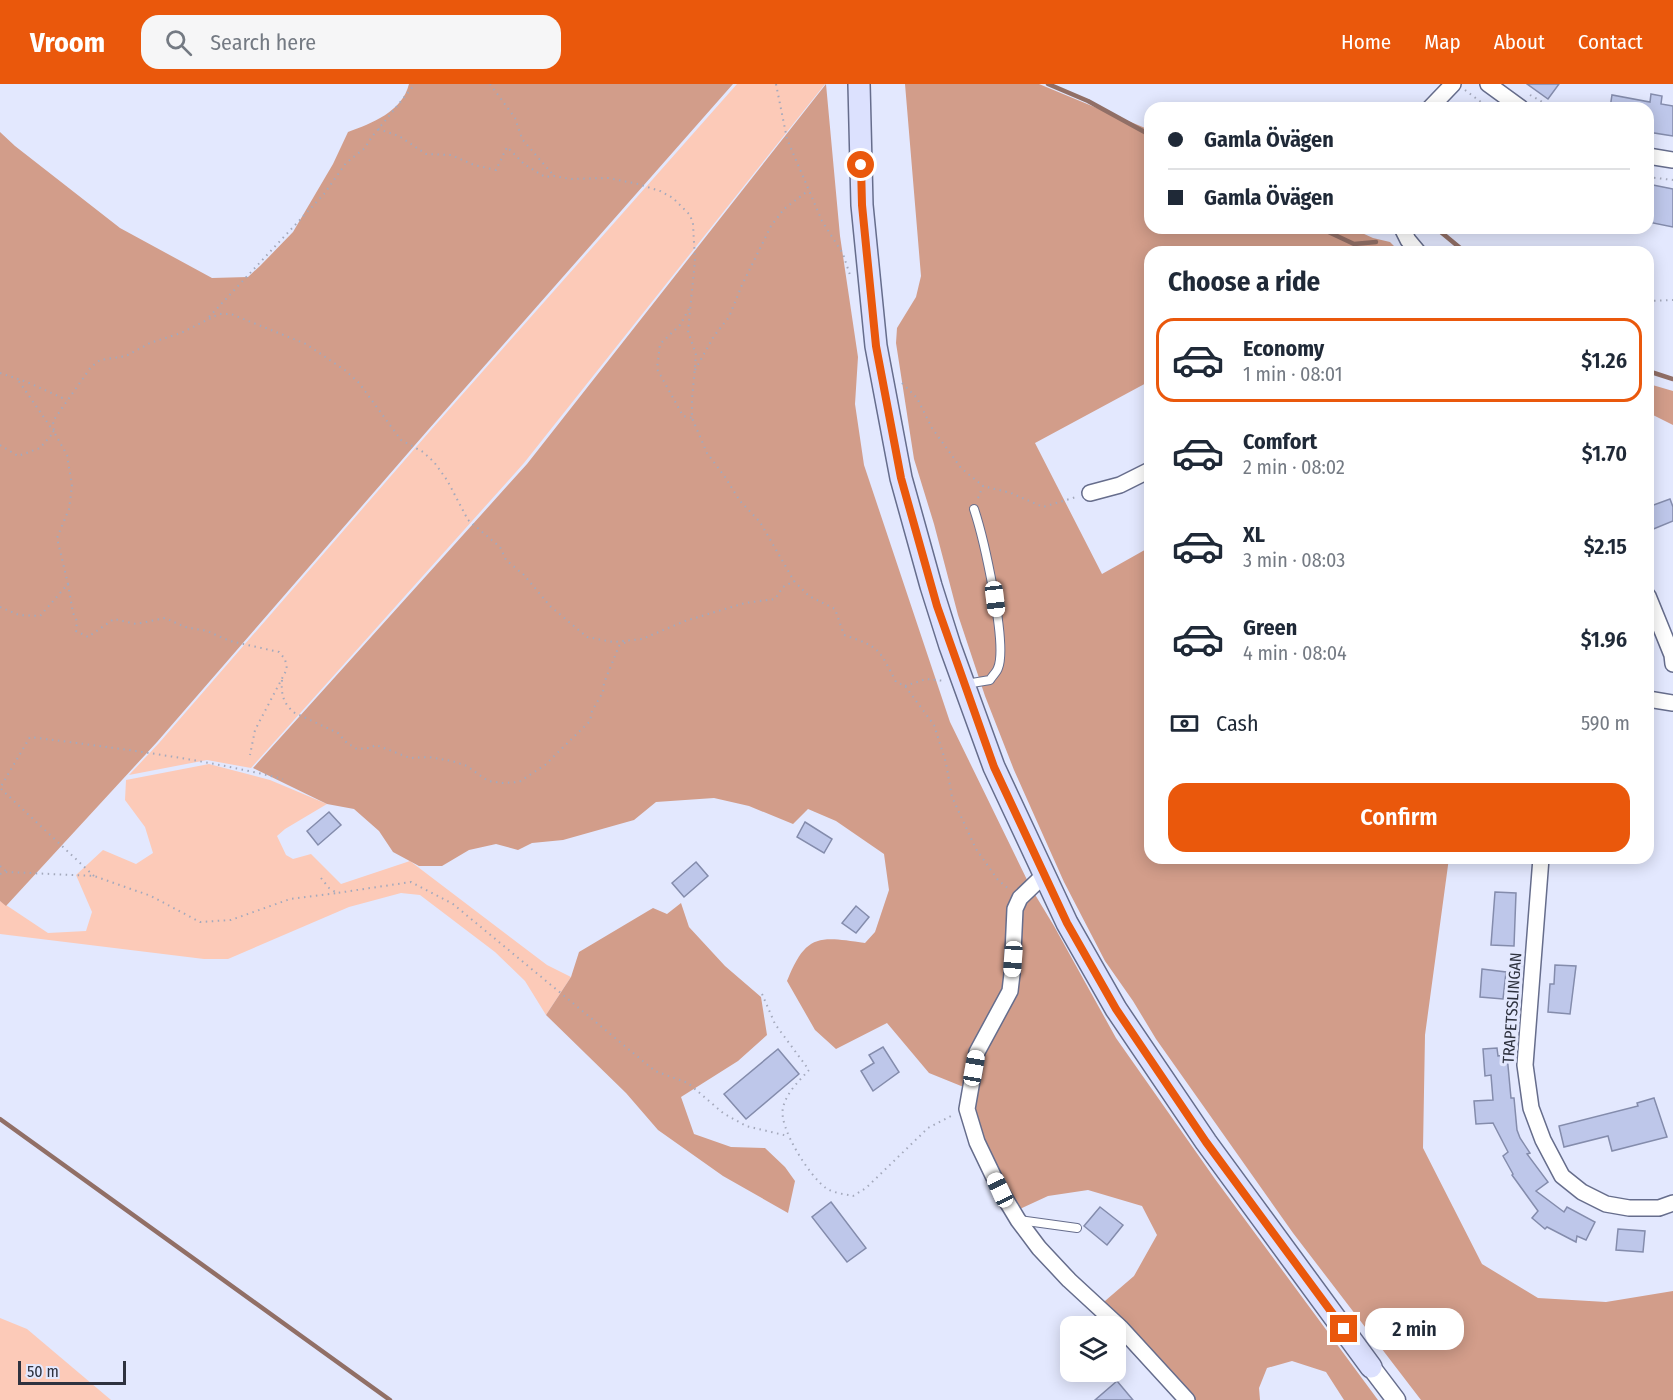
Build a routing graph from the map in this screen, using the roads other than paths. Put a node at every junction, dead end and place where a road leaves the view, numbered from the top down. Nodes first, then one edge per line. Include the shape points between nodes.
1 (859, 84) edge
2 (1488, 84) edge
3 (1451, 87) edge
4 (1436, 102) edge
5 (1513, 102) edge
6 (1654, 157) edge
7 (1673, 160) edge
8 (1144, 473) edge
9 (1090, 493) road end
10 (974, 508) road end
11 (1654, 611) edge
12 (1673, 664) edge
13 (964, 684) junction
14 (1654, 700) edge
15 (1673, 703) edge
16 (1541, 864) edge
17 (1044, 875) junction
18 (1673, 1203) edge
19 (1018, 1220) junction
20 (1077, 1228) dead end
21 (1371, 1367) joint
22 (1187, 1400) edge
23 (1396, 1400) edge

1 - 13 main road via 862,205 876,346 901,478
2 - 5 street
3 - 4 street
6 - 7 street
8 - 9 street
10 - 13 lane via 995,599 1000,652 999,668 990,680
11 - 12 street
13 - 17 main road via 994,767
14 - 15 street
16 - 18 street, TRAPETSSLINGAN via 1525,1065 1531,1108 1543,1140 1562,1176 1606,1204 1659,1208
17 - 19 street via 1020,898 1015,909 1010,991 977,1052 967,1109 976,1142
17 - 21 main road via 1067,923 1123,1018 1206,1142
19 - 20 lane
19 - 22 street via 1069,1280 1121,1328
21 - 23 street

